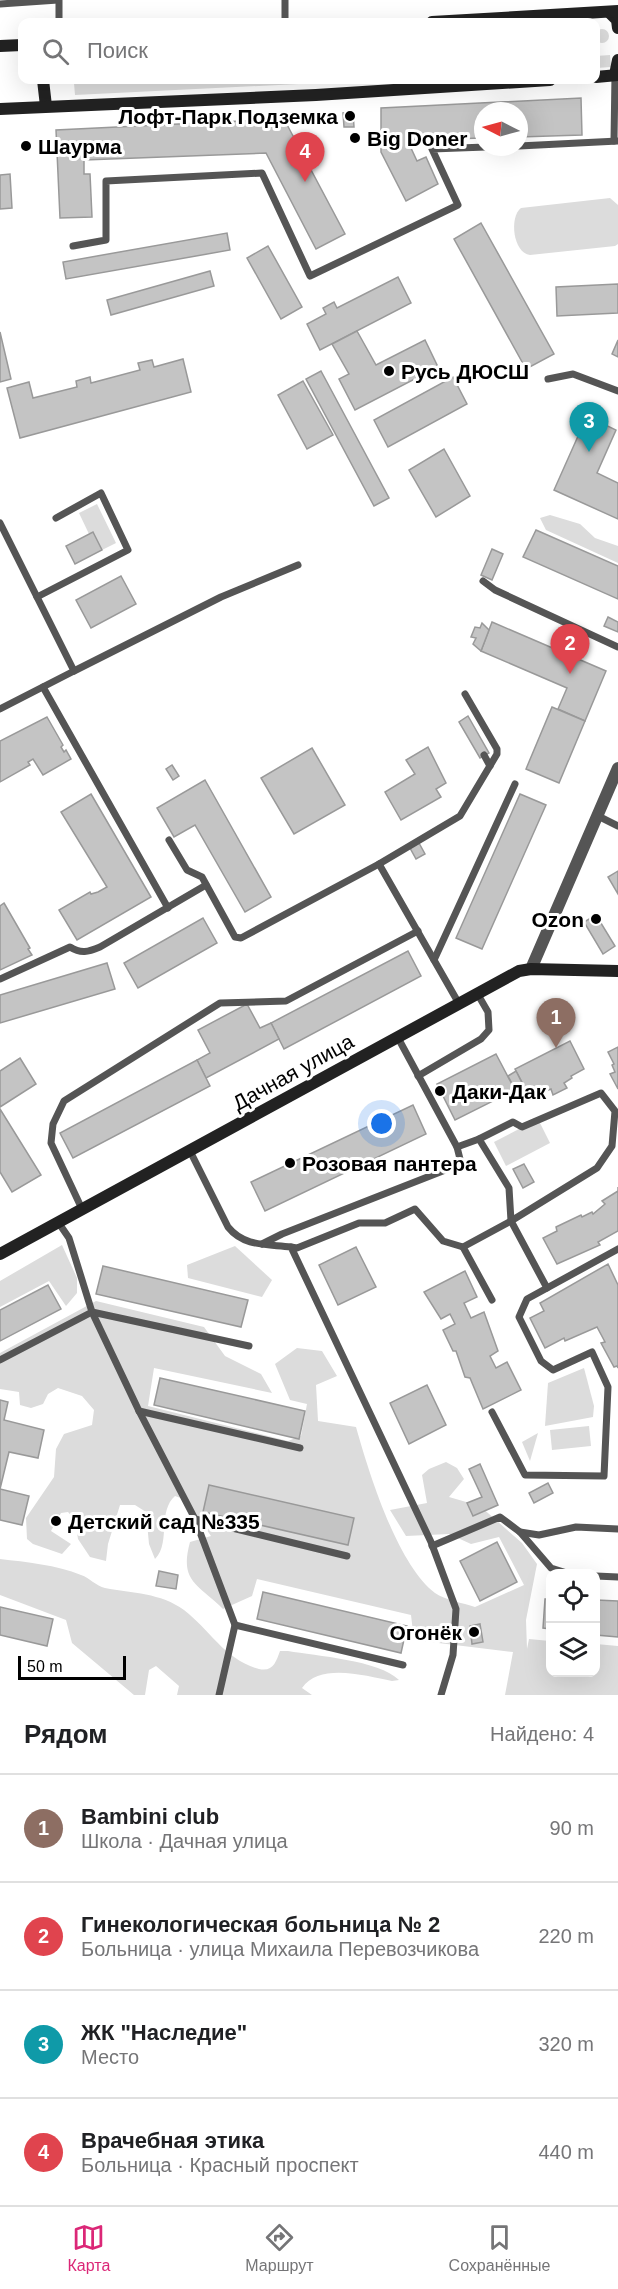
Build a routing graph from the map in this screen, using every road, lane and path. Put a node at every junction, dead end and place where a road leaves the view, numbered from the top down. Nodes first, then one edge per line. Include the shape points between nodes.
1 (58, 0) edge
2 (285, 0) edge
3 (0, 4) edge
4 (614, 11) edge
5 (59, 18) edge
6 (285, 18) edge
7 (498, 18) edge
8 (618, 28) edge
9 (18, 45) edge
10 (0, 46) edge
11 (618, 60) edge
12 (616, 75) edge
13 (600, 76) edge
14 (43, 84) edge
15 (488, 84) edge
16 (46, 106) junction
17 (0, 109) edge
18 (616, 141) edge
19 (528, 146) edge
20 (474, 147) edge
21 (73, 246) dead end
22 (548, 379) dead end
23 (618, 391) edge
24 (56, 518) dead end
25 (0, 523) edge
26 (298, 565) dead end
27 (483, 581) dead end
28 (37, 597) junction
29 (618, 647) edge
30 (74, 670) junction
31 (43, 687) junction
32 (465, 694) dead end
33 (0, 709) edge
34 (484, 755) dead end
35 (490, 766) junction
36 (618, 768) edge
37 (515, 784) dead end
38 (596, 815) junction
39 (618, 826) edge
40 (169, 840) dead end
41 (379, 864) junction
42 (206, 885) junction
43 (168, 908) junction
44 (417, 931) junction
45 (434, 960) junction
46 (531, 969) junction
47 (618, 971) edge
48 (0, 979) edge
49 (477, 993) junction
50 (458, 1002) junction
51 (397, 1036) junction
52 (418, 1076) junction
53 (479, 1138) junction
54 (457, 1147) junction
55 (190, 1151) junction
56 (82, 1209) junction
57 (511, 1221) junction
58 (58, 1222) junction
59 (262, 1244) junction
60 (291, 1247) junction
61 (463, 1247) junction
62 (618, 1249) edge
63 (0, 1254) edge
64 (547, 1288) junction
65 (492, 1300) dead end
66 (92, 1312) junction
67 (249, 1346) dead end
68 (0, 1360) edge
69 (139, 1411) junction
70 (492, 1412) dead end
71 (300, 1448) dead end
72 (195, 1519) junction
73 (618, 1529) edge
74 (520, 1532) junction
75 (432, 1546) junction
76 (347, 1556) dead end
77 (555, 1569) edge
78 (600, 1576) edge
79 (618, 1577) edge
80 (235, 1625) junction
81 (403, 1665) dead end
82 (219, 1695) edge
83 (441, 1695) edge

1 - 3 lane
1 - 5 lane
2 - 6 lane
4 - 7 main road
4 - 8 main road
9 - 10 main road
11 - 12 main road
12 - 13 main road
12 - 18 lane
14 - 16 main road
15 - 16 main road
16 - 17 main road
18 - 19 lane
20 - 21 lane via 432,149 458,205 310,276 262,173 106,182 106,240
22 - 23 lane via 573,374
24 - 28 lane via 100,493 128,550
25 - 28 lane
26 - 30 lane via 220,597
27 - 29 lane
28 - 30 lane
30 - 31 lane
31 - 33 lane
31 - 43 lane
32 - 35 lane via 497,749
34 - 35 lane
35 - 41 lane via 460,816
36 - 38 street
37 - 45 lane
38 - 39 lane
38 - 46 street
40 - 42 lane via 187,870 200,875
41 - 42 lane via 241,938 235,937
41 - 44 lane
42 - 43 lane
43 - 48 lane via 100,947 87,952 70,947
44 - 45 lane
44 - 56 lane via 286,1001 220,1003 64,1101 53,1124 51,1143
45 - 50 lane
46 - 47 main road, Дачная улица
46 - 49 main road, Дачная улица via 519,971
49 - 50 main road, Дачная улица
49 - 52 lane via 488,1012 489,1030 481,1039
50 - 51 main road, Дачная улица
51 - 52 lane
51 - 55 main road, Дачная улица
52 - 54 lane
53 - 54 lane
53 - 57 lane via 509,1188
53 - 57 lane via 513,1122 522,1127 601,1093 615,1111 612,1146 597,1168
54 - 59 lane via 460,1159 453,1167
55 - 56 main road, Дачная улица
55 - 59 lane via 228,1227 236,1237
56 - 58 main road, Дачная улица
57 - 61 lane
57 - 64 lane
58 - 63 main road, Дачная улица
58 - 66 lane via 69,1238
59 - 60 lane
60 - 61 lane via 359,1223 385,1222 415,1209 443,1241
60 - 75 lane
61 - 65 lane
62 - 64 lane
64 - 70 lane via 527,1299 519,1317 541,1360 553,1370 592,1352 608,1387 604,1476 525,1475
66 - 67 lane
66 - 68 lane
66 - 69 lane
69 - 71 lane
69 - 72 lane
72 - 76 lane
72 - 80 lane
73 - 74 lane via 576,1527 539,1535
74 - 75 lane via 500,1517
74 - 77 lane
75 - 83 lane via 457,1612 453,1655
78 - 79 lane
80 - 81 lane
80 - 82 lane

